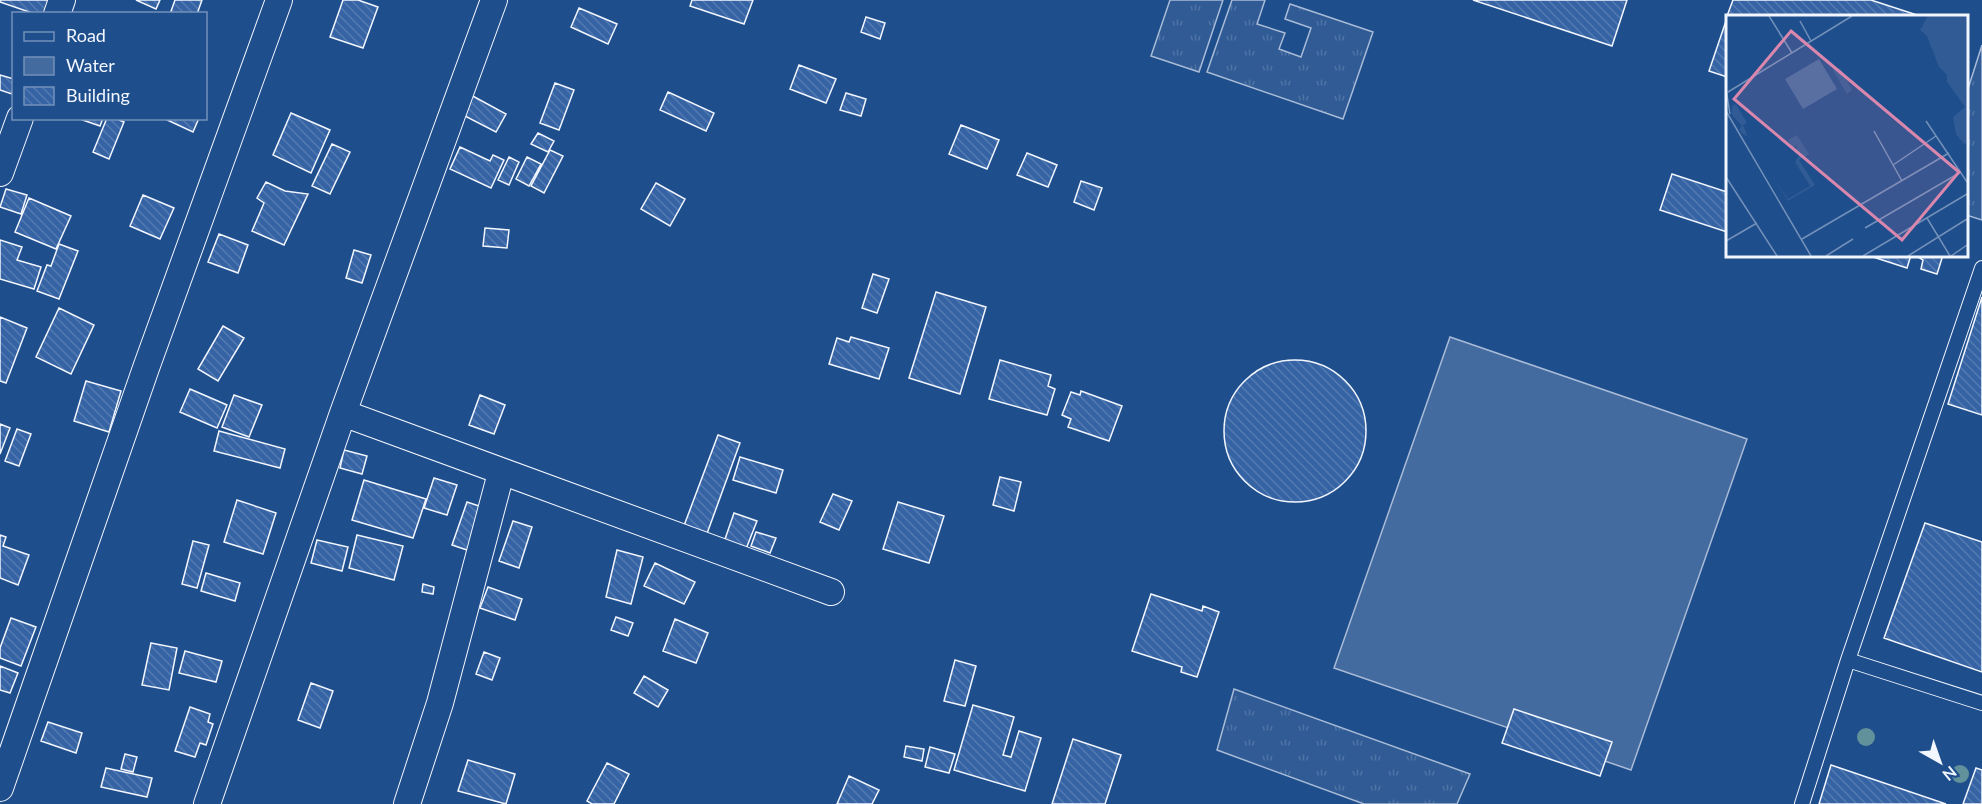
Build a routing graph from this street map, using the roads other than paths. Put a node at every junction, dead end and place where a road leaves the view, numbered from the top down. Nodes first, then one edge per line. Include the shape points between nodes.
1 (279, 0) edge
2 (494, 0) edge
3 (19, 120) edge
4 (0, 173) edge
5 (1982, 268) edge
6 (343, 414) junction
7 (501, 473) junction
8 (831, 592) dead end
9 (1848, 660) junction
10 (1982, 703) edge
11 (0, 788) edge
12 (207, 804) edge
13 (407, 804) edge
14 (1802, 804) edge

1 - 11 street
2 - 6 street
3 - 4 street
5 - 9 lane
6 - 7 street
6 - 12 street
7 - 8 street
7 - 13 street via 440,703
9 - 10 lane
9 - 14 lane

